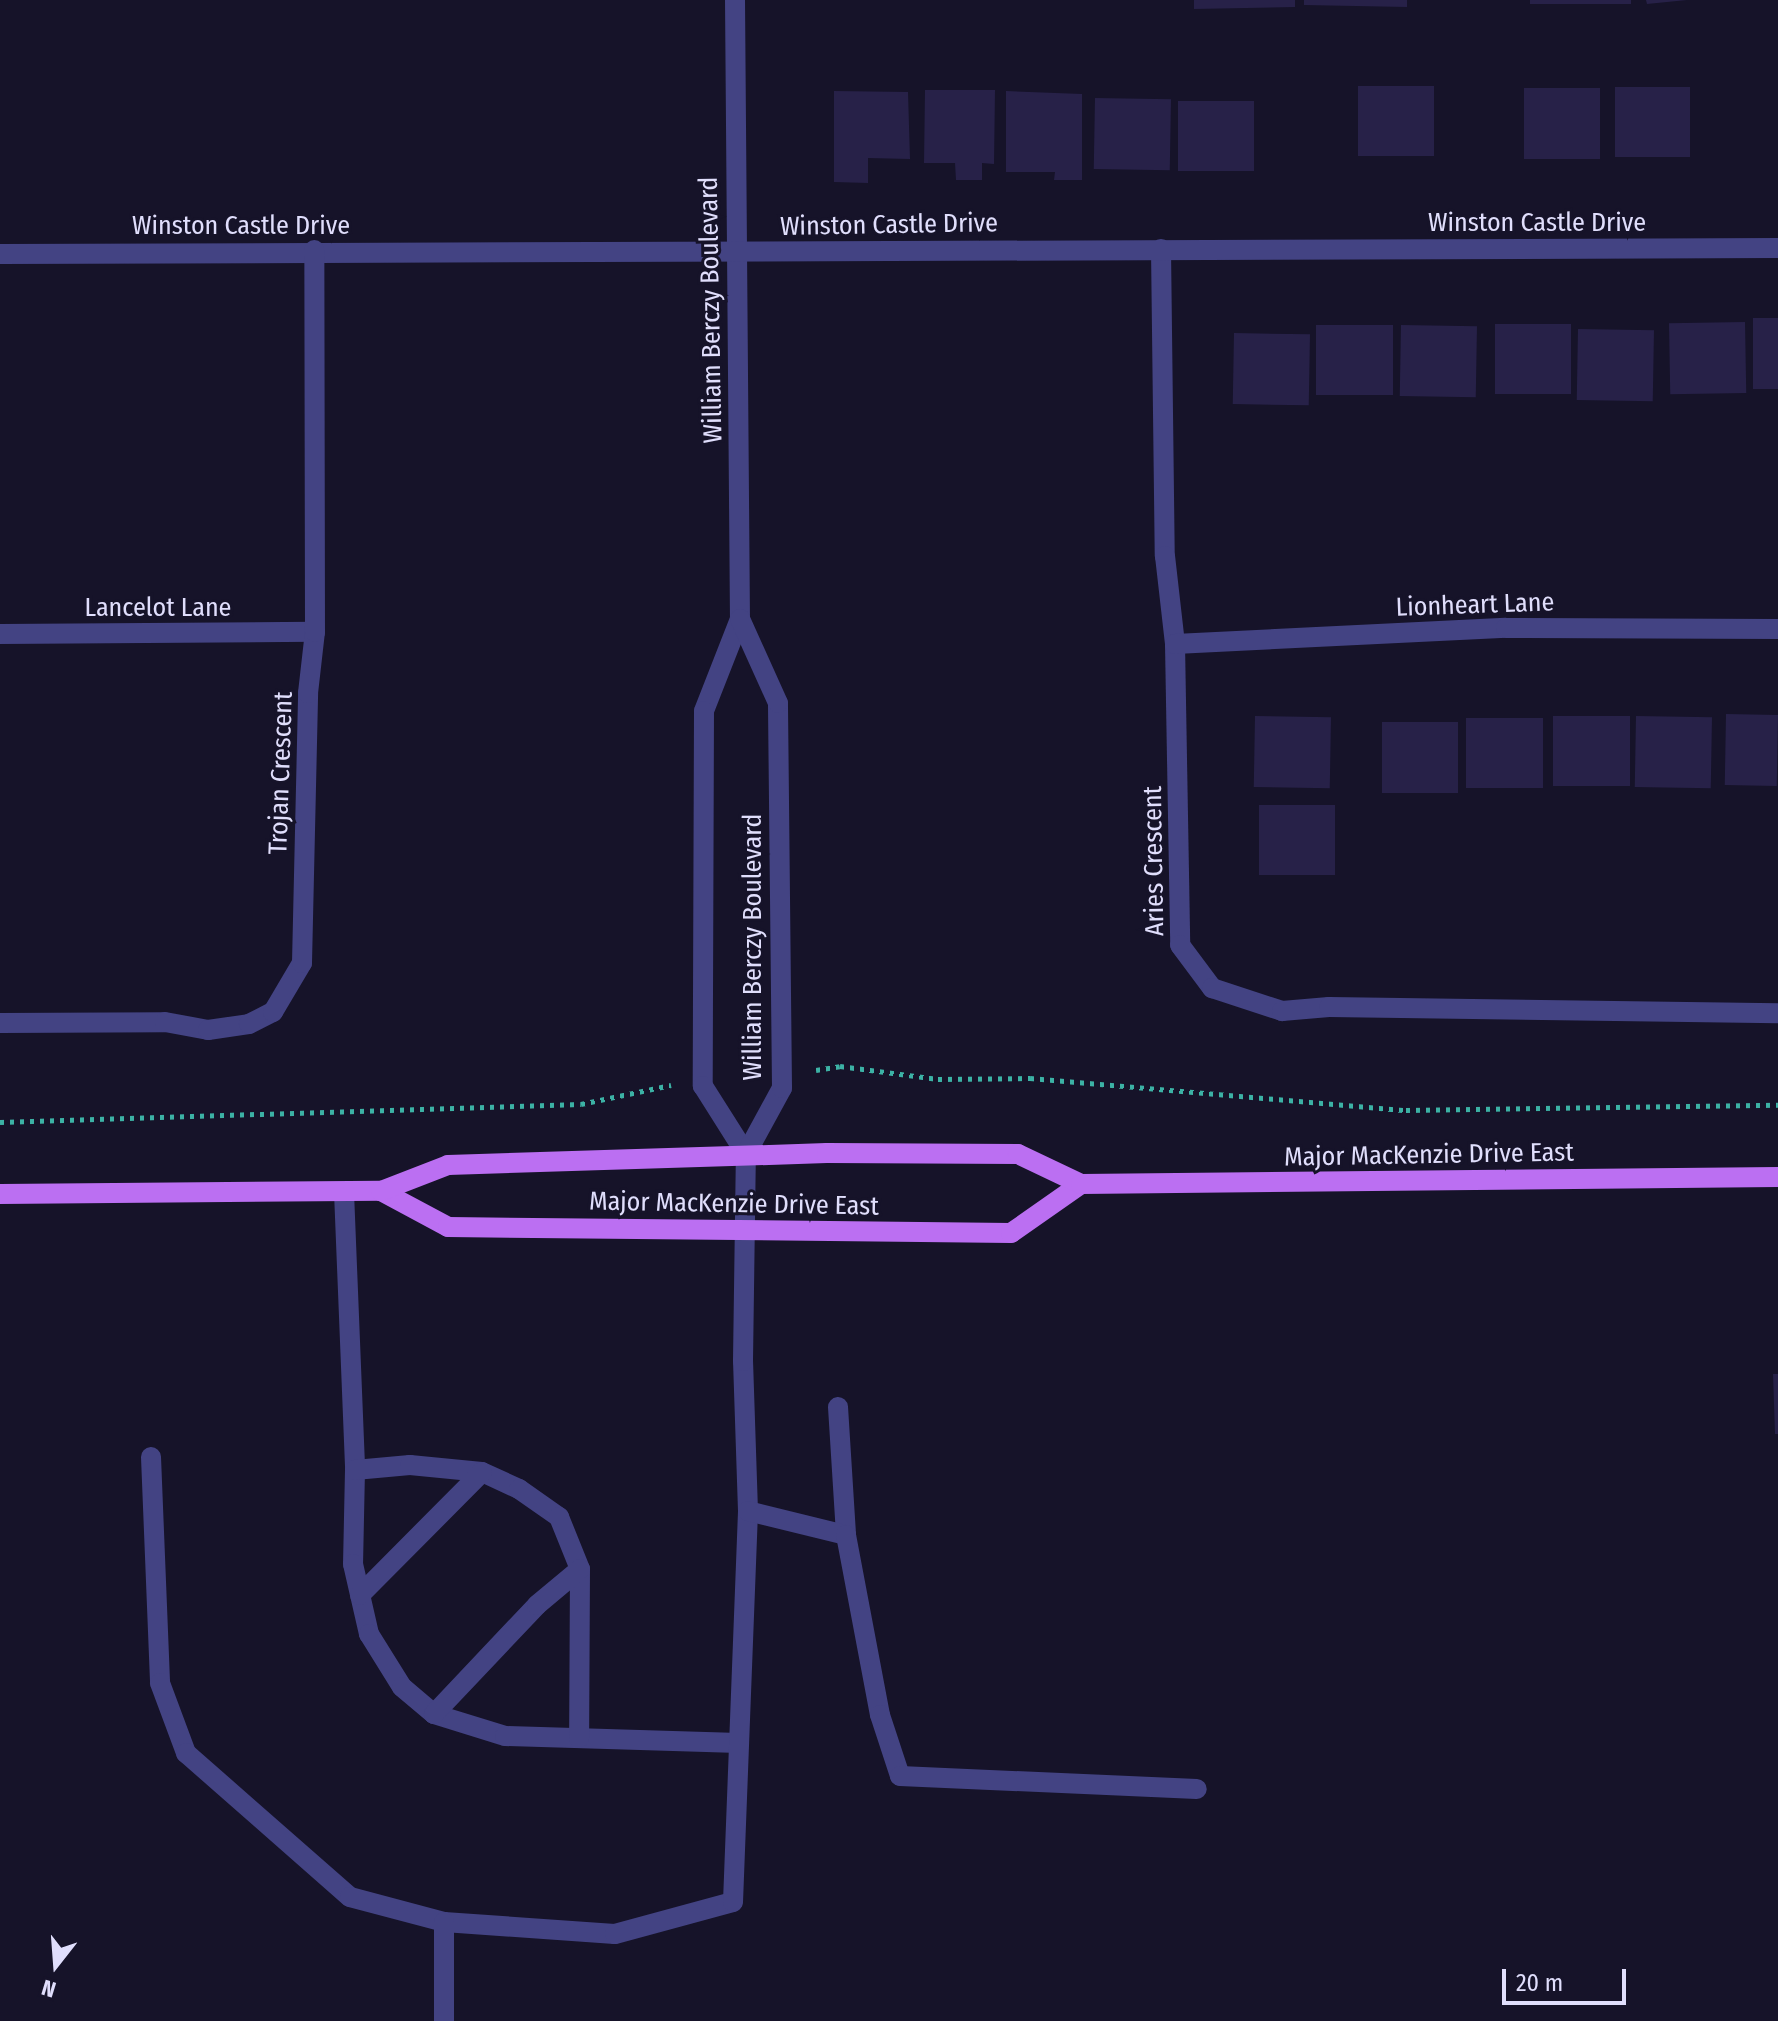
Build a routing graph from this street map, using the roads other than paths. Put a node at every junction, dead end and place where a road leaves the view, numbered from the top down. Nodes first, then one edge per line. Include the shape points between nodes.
1 (735, 0) edge
2 (1778, 248) edge
3 (1161, 249) junction
4 (314, 250) junction
5 (737, 252) junction
6 (0, 254) edge
7 (740, 619) junction
8 (1778, 629) edge
9 (315, 632) junction
10 (0, 634) edge
11 (1175, 644) junction
12 (1778, 1013) edge
13 (0, 1023) edge
14 (746, 1154) junction
15 (1778, 1177) edge
16 (1081, 1184) junction
17 (381, 1191) junction
18 (344, 1192) junction
19 (0, 1194) edge
20 (745, 1230) junction
21 (838, 1407) dead end
22 (151, 1457) dead end
23 (355, 1470) junction
24 (482, 1472) junction
25 (748, 1511) junction
26 (846, 1535) junction
27 (580, 1569) junction
28 (360, 1595) junction
29 (434, 1714) junction
30 (579, 1738) junction
31 (739, 1743) junction
32 (1197, 1789) dead end
33 (444, 1922) junction
34 (444, 2021) edge

1 - 5 street, William Berczy Boulevard
2 - 3 street, Winston Castle Drive
3 - 5 street, Winston Castle Drive
3 - 11 street, Aries Crescent via 1165,556
4 - 5 street, Winston Castle Drive
4 - 6 street, Winston Castle Drive
4 - 9 street, Trojan Crescent
5 - 7 street, William Berczy Boulevard
7 - 14 street, William Berczy Boulevard via 778,703 782,1088
7 - 14 street, William Berczy Boulevard via 704,711 703,1086
8 - 11 street, Lionheart Lane via 1506,628
9 - 10 street, Lancelot Lane
9 - 13 street, Trojan Crescent via 308,693 302,963 273,1012 249,1024 208,1030 165,1022
11 - 12 street, Aries Crescent via 1180,945 1212,988 1282,1011 1329,1007
14 - 16 main road, Major MacKenzie Drive East via 1018,1154
14 - 17 main road, Major MacKenzie Drive East via 448,1165
14 - 20 street
15 - 16 main road, Major MacKenzie Drive East
16 - 20 main road, Major MacKenzie Drive East via 1011,1233
17 - 18 main road, Major MacKenzie Drive East
17 - 20 main road, Major MacKenzie Drive East via 448,1227
18 - 19 main road, Major MacKenzie Drive East
18 - 23 street
20 - 25 street
21 - 26 street
22 - 33 street via 160,1683 186,1753 350,1897
23 - 24 street via 410,1465
23 - 28 street via 353,1564
24 - 27 street via 559,1517
24 - 28 street
25 - 26 street
25 - 31 street
26 - 32 street via 880,1715 900,1776
27 - 29 street via 537,1605
27 - 30 street
28 - 29 street via 369,1634 402,1687
29 - 30 street via 505,1736
30 - 31 street
31 - 33 street via 733,1902 615,1934
33 - 34 street

